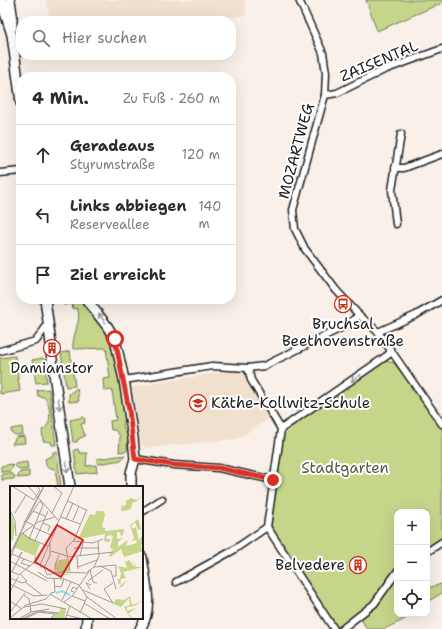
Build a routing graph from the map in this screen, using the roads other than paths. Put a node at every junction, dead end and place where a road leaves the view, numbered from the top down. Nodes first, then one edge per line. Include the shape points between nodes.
1 (1, 0) edge
2 (10, 0) edge
3 (299, 0) edge
4 (12, 35) junction
5 (442, 50) edge
6 (17, 72) edge
7 (325, 95) junction
8 (401, 134) dead end
9 (442, 154) edge
10 (395, 168) junction
11 (16, 172) edge
12 (0, 174) edge
13 (396, 224) dead end
14 (442, 300) edge
15 (45, 304) edge
16 (90, 304) edge
17 (359, 315) junction
18 (48, 324) junction
19 (378, 332) junction
20 (0, 351) edge
21 (391, 351) junction
22 (248, 368) junction
23 (124, 380) junction
24 (442, 424) edge
25 (281, 429) junction
26 (135, 459) junction
27 (273, 480) junction
28 (70, 486) edge
29 (131, 486) edge
30 (162, 499) dead end
31 (143, 511) edge
32 (267, 527) junction
33 (442, 542) edge
34 (430, 550) edge
35 (143, 566) edge
36 (394, 576) edge
37 (176, 582) dead end
38 (140, 629) edge
39 (334, 629) edge
40 (342, 629) edge

1 - 4 main road
2 - 4 main road
3 - 7 street, MOZARTWEG via 323,53 326,73
4 - 6 main road
5 - 7 street, ZAISENTAL via 384,70
7 - 17 street, MOZARTWEG via 293,210 295,229 318,267
8 - 10 street
9 - 10 street via 404,168
10 - 13 street via 392,190
11 - 12 street
14 - 19 street
15 - 18 main road
23 -> 16 main road via 115,339
17 - 19 street, MOZARTWEG
17 - 22 street via 347,324 278,360 264,366
18 - 20 street via 40,338 32,343
18 -> 28 main road
19 - 21 street, MOZARTWEG
21 - 24 street, MOZARTWEG
21 -> 25 street
22 - 23 street via 212,366
22 - 25 street via 251,380
23 - 26 main road
25 - 27 street
26 - 27 street via 219,468
26 - 29 main road
27 - 32 street
30 - 31 street
32 - 37 street via 232,551
32 - 39 street
33 - 34 street
35 - 38 main road via 148,608 146,620
36 - 40 street via 374,604

